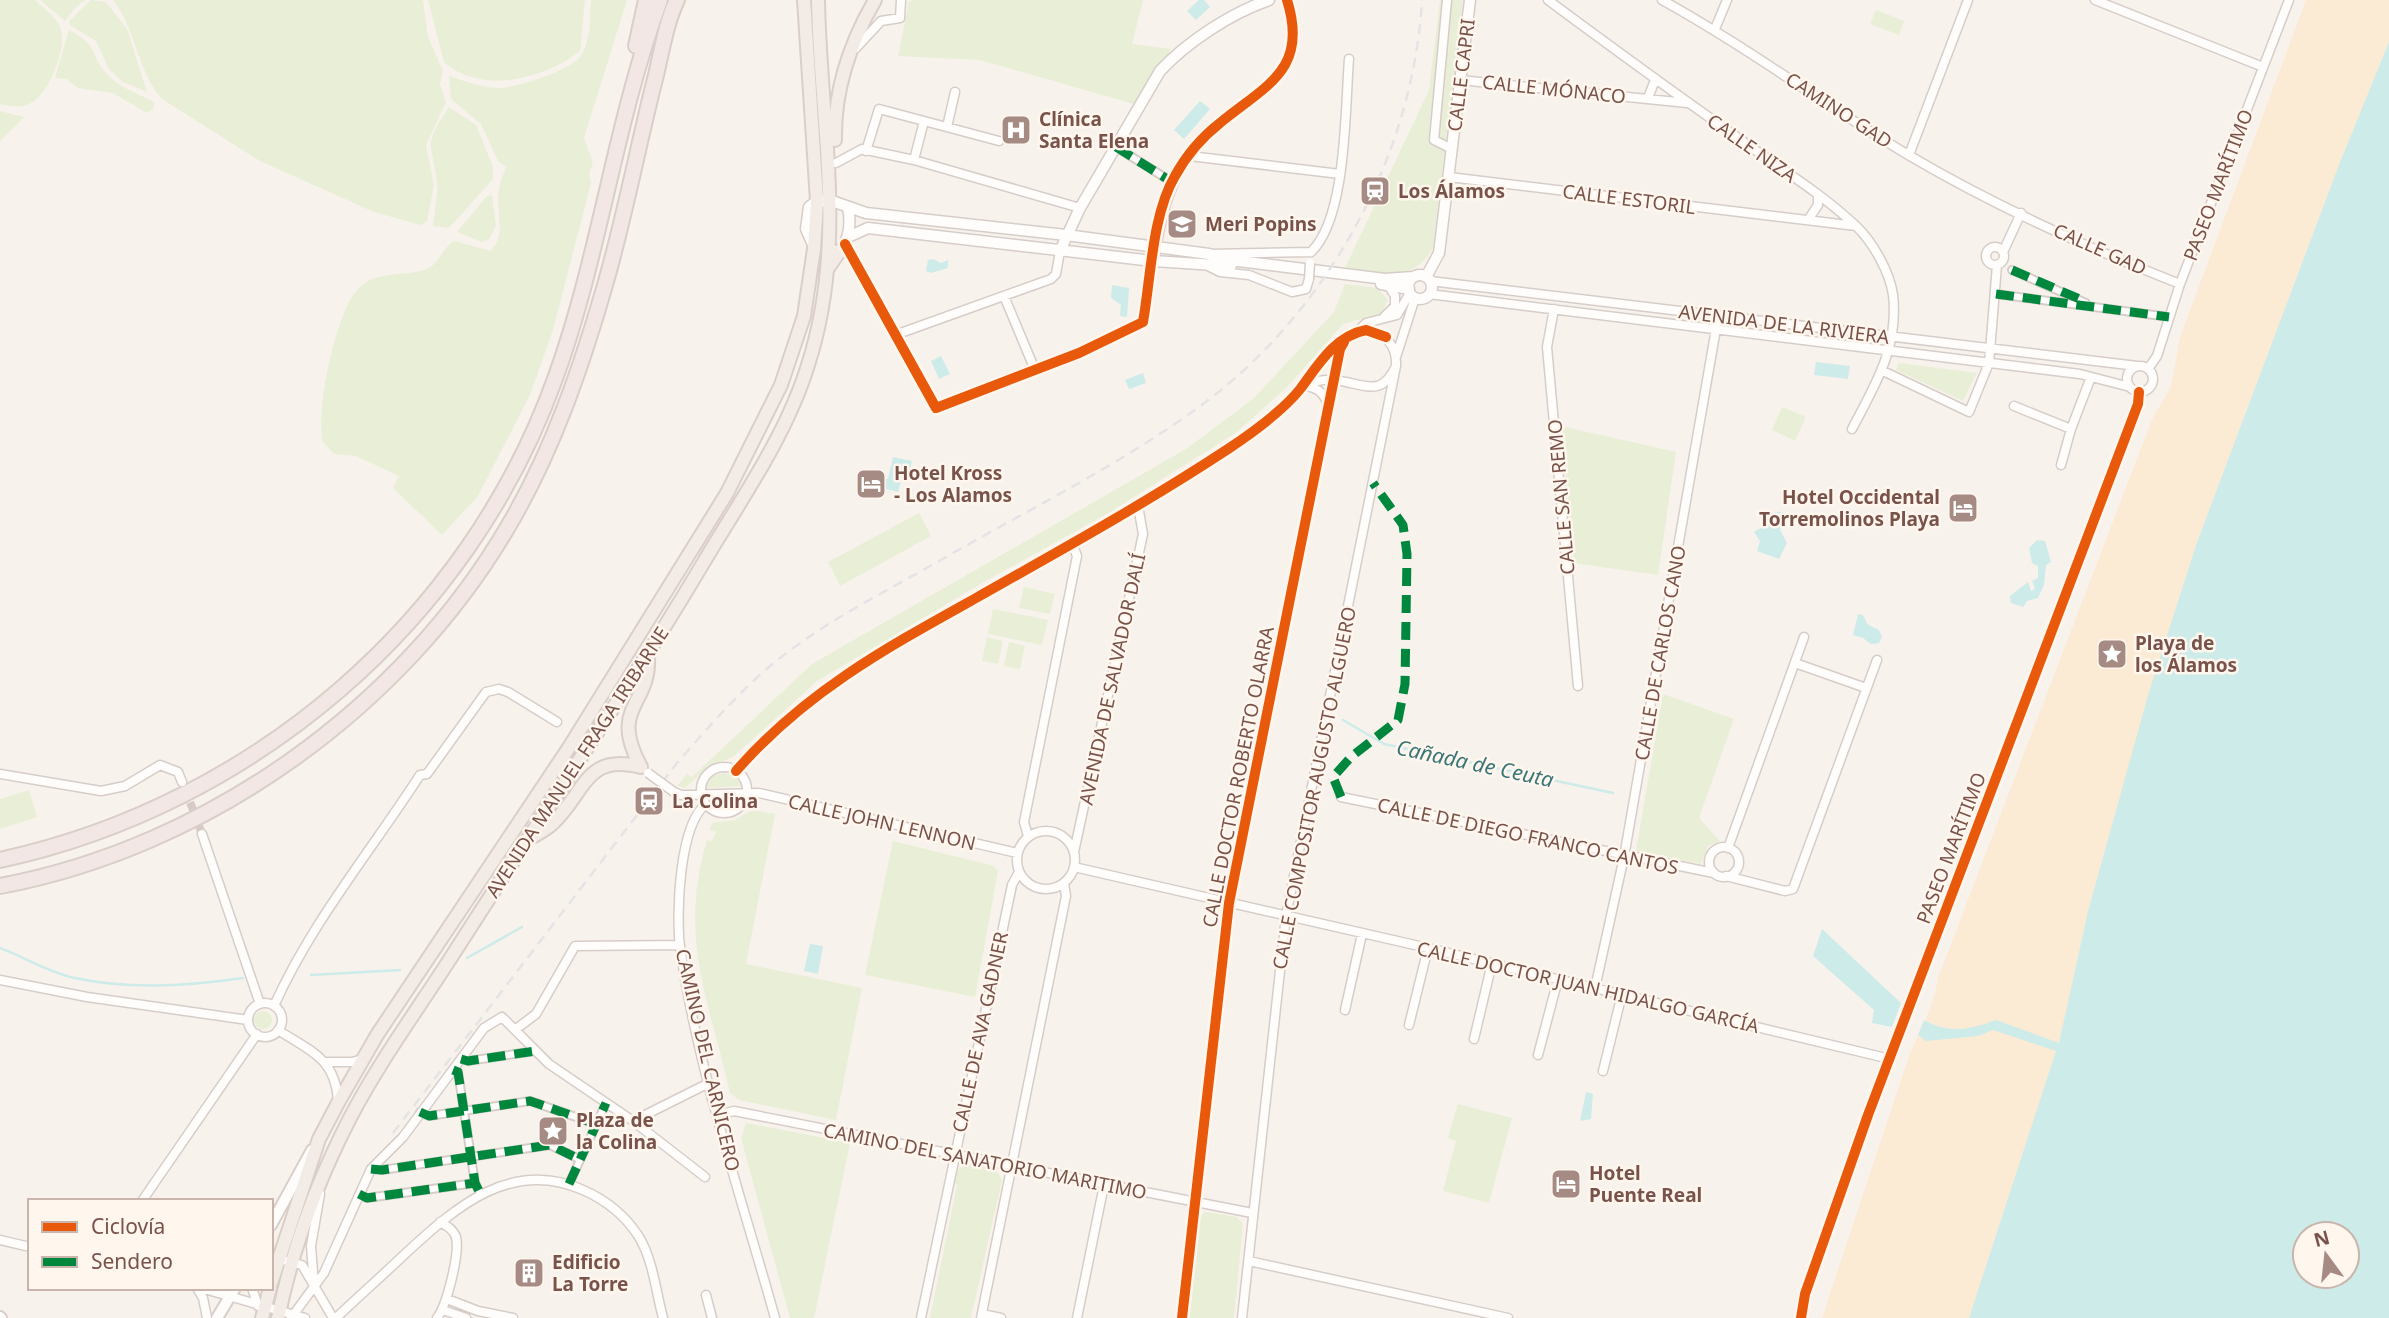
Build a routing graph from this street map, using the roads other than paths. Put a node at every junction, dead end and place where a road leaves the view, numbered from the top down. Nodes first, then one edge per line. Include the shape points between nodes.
1 (646, 0) edge
2 (660, 0) edge
3 (677, 0) edge
4 (804, 0) edge
5 (818, 0) edge
6 (875, 0) edge
7 (901, 0) edge
8 (1269, 0) edge
9 (1287, 0) edge
10 (1447, 0) edge
11 (1470, 0) edge
12 (1548, 0) edge
13 (1661, 0) edge
14 (1727, 0) edge
15 (1968, 0) edge
16 (2095, 0) edge
17 (2289, 0) edge
18 (1252, 3) edge
19 (1715, 29) junction
20 (1349, 59) dead end
21 (846, 61) junction
22 (2263, 67) junction
23 (1460, 80) junction
24 (1655, 80) junction
25 (632, 81) junction
26 (955, 92) dead end
27 (1648, 98) junction
28 (1690, 104) junction
29 (924, 121) junction
30 (947, 127) junction
31 (999, 141) dead end
32 (1116, 147) junction
33 (1452, 149) junction
34 (866, 150) junction
35 (1909, 155) junction
36 (1190, 156) junction
37 (914, 160) junction
38 (835, 163) junction
39 (1340, 174) junction
40 (1449, 177) junction
41 (831, 182) junction
42 (1172, 182) junction
43 (1818, 196) junction
44 (832, 201) junction
45 (813, 204) junction
46 (848, 208) junction
47 (1080, 208) junction
48 (866, 213) junction
49 (2021, 213) junction
50 (1808, 220) junction
51 (1856, 226) junction
52 (862, 229) junction
53 (1066, 234) junction
54 (811, 244) junction
55 (840, 246) junction
56 (1155, 247) junction
57 (1060, 251) junction
58 (1311, 252) junction
59 (2003, 252) junction
60 (1209, 254) junction
61 (1153, 261) junction
62 (1997, 265) junction
63 (1208, 266) junction
64 (2012, 270) dead end
65 (1413, 277) junction
66 (1428, 279) junction
67 (2180, 284) junction
68 (1388, 285) junction
69 (1411, 293) junction
70 (1429, 294) junction
71 (1996, 294) junction
72 (1004, 296) junction
73 (2091, 306) junction
74 (1553, 309) junction
75 (1718, 316) junction
76 (2169, 317) junction
77 (1381, 319) junction
78 (1716, 328) junction
79 (1357, 332) junction
80 (895, 335) junction
81 (1893, 337) junction
82 (1344, 342) junction
83 (1989, 348) junction
84 (1891, 351) junction
85 (1338, 360) junction
86 (1396, 362) junction
87 (1989, 363) junction
88 (2137, 366) junction
89 (2148, 369) junction
90 (1035, 370) junction
91 (1883, 371) junction
92 (2091, 377) junction
93 (1334, 380) junction
94 (1349, 382) junction
95 (1303, 386) junction
96 (2130, 387) junction
97 (2139, 392) junction
98 (2014, 406) dead end
99 (1329, 407) junction
100 (1852, 429) dead end
101 (2071, 429) junction
102 (2061, 465) dead end
103 (1138, 506) junction
104 (1072, 543) junction
105 (1804, 637) dead end
106 (648, 657) junction
107 (1877, 660) dead end
108 (1795, 663) junction
109 (1578, 686) dead end
110 (1866, 688) junction
111 (557, 722) dead end
112 (627, 737) junction
113 (608, 764) junction
114 (645, 770) junction
115 (736, 771) junction
116 (0, 774) edge
117 (182, 782) tunnel mouth
118 (747, 792) junction
119 (702, 794) junction
120 (1341, 797) dead end
121 (706, 804) junction
122 (202, 834) tunnel mouth
123 (1028, 836) junction
124 (527, 841) junction
125 (1728, 848) junction
126 (1074, 852) junction
127 (1017, 853) junction
128 (1624, 857) junction
129 (0, 860) edge
130 (1074, 867) junction
131 (1019, 872) junction
132 (1714, 873) junction
133 (1726, 876) junction
134 (1064, 883) junction
135 (0, 887) edge
136 (1229, 903) junction
137 (1286, 916) junction
138 (1362, 934) junction
139 (680, 945) junction
140 (1428, 948) junction
141 (1492, 963) junction
142 (1558, 979) junction
143 (0, 980) edge
144 (1595, 988) junction
145 (1622, 994) junction
146 (260, 1004) junction
147 (274, 1006) junction
148 (1345, 1010) dead end
149 (248, 1020) junction
150 (1409, 1025) dead end
151 (516, 1029) junction
152 (278, 1030) junction
153 (257, 1034) junction
154 (1474, 1040) dead end
155 (535, 1051) junction
156 (1538, 1055) dead end
157 (363, 1059) junction
158 (461, 1059) junction
159 (1890, 1059) junction
160 (326, 1062) junction
161 (453, 1070) junction
162 (1603, 1071) dead end
163 (709, 1083) junction
164 (338, 1101) junction
165 (607, 1103) junction
166 (464, 1110) junction
167 (421, 1112) junction
168 (718, 1115) junction
169 (633, 1121) junction
170 (596, 1124) junction
171 (319, 1139) junction
172 (955, 1153) junction
173 (471, 1157) junction
174 (579, 1159) junction
175 (1011, 1164) junction
176 (371, 1169) junction
177 (323, 1176) junction
178 (705, 1177) dead end
179 (475, 1183) junction
180 (569, 1184) junction
181 (1104, 1185) junction
182 (480, 1193) junction
183 (359, 1194) junction
184 (143, 1199) edge
185 (1196, 1203) junction
186 (1252, 1213) junction
187 (273, 1221) edge
188 (440, 1222) junction
189 (0, 1240) edge
190 (28, 1247) edge
191 (275, 1257) edge
192 (293, 1261) junction
193 (1248, 1261) junction
194 (314, 1285) junction
195 (200, 1290) edge
196 (253, 1290) edge
197 (269, 1290) edge
198 (233, 1292) edge
199 (706, 1295) dead end
200 (447, 1299) junction
201 (443, 1310) junction
202 (261, 1311) edge
203 (278, 1314) edge
204 (292, 1315) edge
205 (981, 1316) edge
206 (206, 1318) edge
207 (217, 1318) edge
208 (305, 1318) edge
209 (335, 1318) edge
210 (436, 1318) edge
211 (466, 1318) edge
212 (513, 1318) edge
213 (663, 1318) edge
214 (712, 1318) edge
215 (775, 1318) edge
216 (920, 1318) edge
217 (1001, 1318) edge
218 (1077, 1318) edge
219 (1182, 1318) edge
220 (1242, 1318) edge
221 (1508, 1318) edge
222 (1801, 1318) edge

1 - 25 highway
2 - 25 highway
3 - 135 highway via 576,383 502,536 463,595 412,657 335,727 264,778 149,840
4 - 45 main road
5 - 41 main road
6 - 21 main road
7 - 21 street via 900,18 871,28
8 - 18 street
9 - 36 street via 1294,35 1280,74 1263,93 1202,139
10 - 33 street, CALLE CAPRI via 1434,140
11 - 23 street, CALLE CAPRI
12 - 24 street, CALLE NIZA
13 - 19 street, CAMINO GAD
14 - 19 street
15 - 35 street
16 - 22 street
17 - 22 street, PASEO MARÍTIMO
18 - 32 street via 1160,71
19 - 35 street, CAMINO GAD
20 - 39 street
21 - 38 main road via 835,114
22 - 67 street, PASEO MARÍTIMO
23 - 27 street, CALLE MÓNACO
23 - 33 street, CALLE CAPRI
24 - 27 street, CALLE MÓNACO
24 - 28 street, CALLE NIZA
25 - 129 highway via 556,378 486,522 439,588 396,638 320,708 249,760 134,817
26 - 30 street
27 - 28 street, CALLE MÓNACO
28 - 43 street, CALLE NIZA
29 - 30 street
29 - 34 street via 879,109
29 - 37 street
30 - 31 street
32 - 42 street
32 - 47 street
33 - 40 street, CALLE CAPRI
34 - 37 street
34 - 38 street
35 - 49 street, CAMINO GAD
36 - 39 street
36 - 42 street
37 - 47 street
38 - 41 main road
39 - 58 street via 1323,241
40 - 50 street, CALLE ESTORIL
40 - 66 street, CALLE CAPRI via 1439,253
41 - 44 main road
42 - 56 street
43 - 50 street
43 - 51 street, CALLE NIZA
44 - 45 street
44 - 46 street
44 - 55 main road, AVENIDA MANUEL FRAGA IRIBARNE
45 - 54 main road, AVENIDA MANUEL FRAGA IRIBARNE
46 - 48 street
46 - 55 street
47 - 53 street
48 - 52 street via 858,221
48 - 53 street
49 - 59 street
49 - 67 street, CALLE GAD
50 - 51 street, CALLE ESTORIL
51 - 81 street, CALLE NIZA via 1880,260 1893,292
52 - 55 street
52 - 57 street
53 - 56 street
53 - 57 street
54 - 55 street
54 - 157 main road, AVENIDA MANUEL FRAGA IRIBARNE via 804,316 792,357 727,493 570,746
55 - 80 street
55 - 106 main road, AVENIDA MANUEL FRAGA IRIBARNE via 826,272 808,366 782,426
56 - 60 street
56 - 61 street
57 - 61 street
57 - 72 street via 1051,279
58 - 60 street
58 - 63 street, bridge via 1306,289 1292,292 1249,275
59 - 62 street via 2004,260
59 - 62 street via 1995,247 1987,252 1989,262
60 - 65 street via 1385,279
61 - 63 street
61 - 90 street via 1143,322
62 - 71 street
63 - 68 street
64 - 73 street
65 - 66 street
65 - 69 street
66 - 70 street, CALLE CAPRI
66 - 75 street, AVENIDA DE LA RIVIERA
67 - 76 street, PASEO MARÍTIMO
68 - 69 street
68 - 77 street via 1395,306
69 - 70 street
69 - 77 street via 1397,315
69 - 86 street, CALLE COMPOSITOR AUGUSTO ALGUERO
70 - 74 street, AVENIDA DE LA RIVIERA
71 - 73 street
71 - 83 street
72 - 80 street
72 - 90 street
73 - 76 street
74 - 78 street, AVENIDA DE LA RIVIERA
74 - 109 street, CALLE SAN REMO via 1547,347
75 - 78 street, CALLE DE CARLOS CANO
75 - 81 street, AVENIDA DE LA RIVIERA
76 - 89 street, PASEO MARÍTIMO
77 - 79 street via 1366,323
78 - 84 street, AVENIDA DE LA RIVIERA
78 - 128 street, CALLE DE CARLOS CANO
79 - 82 street
79 - 86 street via 1385,337
80 - 90 street via 936,408
81 - 83 street, AVENIDA DE LA RIVIERA
81 - 84 street, CALLE NIZA
82 - 85 street
82 - 95 street via 1333,346
83 - 87 street
83 - 88 street, AVENIDA DE LA RIVIERA
84 - 87 street, AVENIDA DE LA RIVIERA
84 - 91 street, CALLE NIZA
85 - 93 street, CALLE DOCTOR ROBERTO OLARRA
85 - 94 street
86 - 94 street via 1382,384 1369,388
86 - 137 street, CALLE COMPOSITOR AUGUSTO ALGUERO
87 - 91 street via 1969,412
87 - 92 street, AVENIDA DE LA RIVIERA
88 - 89 street
88 - 96 street via 2127,375
89 - 97 street via 2152,385
91 - 100 street, CALLE NIZA
92 - 96 street, AVENIDA DE LA RIVIERA
92 - 101 street
93 - 94 street
93 - 95 street
93 - 99 street, CALLE DOCTOR ROBERTO OLARRA
95 - 99 street via 1316,388
95 - 103 street via 1230,447
96 - 97 street
97 - 159 street, PASEO MARÍTIMO
98 - 101 street
99 - 136 street, CALLE DOCTOR ROBERTO OLARRA
101 - 102 street
103 - 104 street
103 - 126 street, AVENIDA DE SALVADOR DALÍ via 1143,534
104 - 115 street via 822,689 776,727
104 - 123 street via 1077,556 1024,822
105 - 108 street
106 - 112 main road via 649,673 630,712
106 - 124 main road, AVENIDA MANUEL FRAGA IRIBARNE
107 - 110 street
108 - 110 street
108 - 125 street
110 - 133 street via 1796,886 1785,891
111 - 147 street via 508,692 486,692 376,839 288,975
112 - 113 main road via 623,750
112 - 114 main road
113 - 114 main road via 621,762
113 - 124 main road via 585,779 553,823
114 - 119 street, bridge via 681,796
115 - 118 street
115 - 119 street via 722,768 709,774
116 - 117 street via 101,791 125,786 160,765 178,772
118 - 119 street
118 - 121 street via 742,804 731,812 718,812
118 - 127 street, CALLE JOHN LENNON
119 - 121 street
120 - 128 street, CALLE DE DIEGO FRANCO CANTOS
121 - 139 street, CAMINO DEL CARNICERO via 692,826 682,864
122 - 146 street
123 - 126 street via 1056,832
123 - 127 street
124 - 177 main road, AVENIDA MANUEL FRAGA IRIBARNE via 351,1116
125 - 132 street via 1711,854
125 - 133 street via 1737,856 1738,865
126 - 130 street
127 - 131 street
128 - 132 street, CALLE DE DIEGO FRANCO CANTOS
128 - 144 street, CALLE DE CARLOS CANO
130 - 134 street
130 - 136 street, CALLE DOCTOR JUAN HIDALGO GARCÍA
131 - 134 street via 1039,888
131 - 172 street, CALLE DE AVA GADNER via 1010,892
132 - 133 street
134 - 175 street via 1066,897
136 - 137 street, CALLE DOCTOR JUAN HIDALGO GARCÍA
136 - 185 street, CALLE DOCTOR ROBERTO OLARRA
137 - 138 street, CALLE DOCTOR JUAN HIDALGO GARCÍA
137 - 186 street, CALLE COMPOSITOR AUGUSTO ALGUERO
138 - 140 street, CALLE DOCTOR JUAN HIDALGO GARCÍA
138 - 148 street
139 - 151 street via 575,946 536,1014
139 - 163 street, CAMINO DEL CARNICERO
140 - 141 street, CALLE DOCTOR JUAN HIDALGO GARCÍA
140 - 150 street
141 - 142 street, CALLE DOCTOR JUAN HIDALGO GARCÍA
141 - 154 street
142 - 144 street, CALLE DOCTOR JUAN HIDALGO GARCÍA
142 - 156 street
143 - 149 street
144 - 145 street, CALLE DOCTOR JUAN HIDALGO GARCÍA
145 - 159 street, CALLE DOCTOR JUAN HIDALGO GARCÍA
145 - 162 street
146 - 147 street
146 - 149 street
147 - 152 street via 282,1019
149 - 153 street
151 - 155 street
151 - 158 street via 502,1017 484,1028
152 - 153 street via 269,1036
152 - 160 street
153 - 184 street
155 - 158 street via 468,1062
155 - 165 street
157 - 160 street
157 - 164 main road, AVENIDA MANUEL FRAGA IRIBARNE
158 - 161 street
159 - 222 street, PASEO MARÍTIMO via 1805,1294
160 - 164 street via 336,1079
161 - 166 street via 458,1072
161 - 167 street
163 - 168 street, CAMINO DEL CARNICERO
163 - 169 street
164 - 171 main road, AVENIDA MANUEL FRAGA IRIBARNE
165 - 169 street
165 - 170 street
166 - 167 street via 429,1116
166 - 170 street via 530,1101
166 - 173 street
167 - 176 street
168 - 172 street, CAMINO DEL SANATORIO MARITIMO via 734,1111
168 - 215 street, CAMINO DEL CARNICERO
169 - 178 street
170 - 174 street
171 - 187 main road
171 - 191 main road, AVENIDA MANUEL FRAGA IRIBARNE
172 - 175 street, CAMINO DEL SANATORIO MARITIMO
172 - 216 street, CALLE DE AVA GADNER
173 - 174 street via 550,1145
173 - 176 street
173 - 179 street
174 - 180 street
175 - 181 street, CAMINO DEL SANATORIO MARITIMO
175 - 205 street
176 - 183 street
177 - 192 main road, AVENIDA MANUEL FRAGA IRIBARNE
177 - 194 street via 311,1246
179 - 182 street
179 - 183 street via 367,1198
180 - 182 street via 518,1180
180 - 213 street via 606,1200 640,1238
181 - 185 street, CAMINO DEL SANATORIO MARITIMO
181 - 218 street
182 - 188 street
183 - 194 street via 324,1273
185 - 186 street, CAMINO DEL SANATORIO MARITIMO
185 - 219 street, CALLE DOCTOR ROBERTO OLARRA
186 - 193 street, CALLE COMPOSITOR AUGUSTO ALGUERO
188 - 200 street via 451,1228 457,1240
188 - 209 street
189 - 190 street
191 - 192 street
192 - 194 street via 302,1265
192 - 203 main road, AVENIDA MANUEL FRAGA IRIBARNE
193 - 220 street, CALLE COMPOSITOR AUGUSTO ALGUERO
193 - 221 street
194 - 204 street
194 - 209 street
195 - 206 street
196 - 202 street
197 - 202 main road
198 - 202 street
198 - 207 main road
199 - 214 street
200 - 201 street
200 - 212 street
201 - 210 street
201 - 211 street
202 - 203 street
203 - 204 street
204 - 208 street
205 - 217 street

